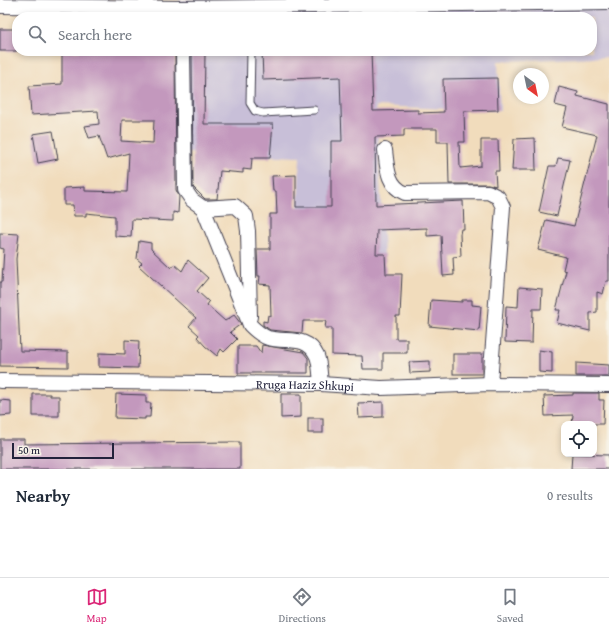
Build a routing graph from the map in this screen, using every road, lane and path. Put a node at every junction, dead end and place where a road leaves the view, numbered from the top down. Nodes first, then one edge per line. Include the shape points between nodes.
1 (609, 2) edge
2 (113, 4) edge
3 (0, 6) edge
4 (182, 12) edge
5 (252, 12) edge
6 (183, 56) edge
7 (251, 56) edge
8 (314, 110) dead end
9 (385, 150) dead end
10 (203, 208) junction
11 (250, 325) junction
12 (0, 381) edge
13 (321, 384) junction
14 (490, 384) junction
15 (609, 385) edge

1 - 5 street
2 - 3 street
2 - 4 street
4 - 5 street
6 - 10 street via 185,190 192,200
7 - 8 lane via 250,103 255,111 263,113
9 - 14 street via 387,172 399,191 488,192 498,197 503,207
10 - 11 street
10 - 11 street via 235,206 246,216
11 - 13 street via 268,338 301,340 311,346 317,357
12 - 13 street, Rruga Haziz Shkupi
13 - 14 street, Rruga Haziz Shkupi via 381,388
14 - 15 street, Rruga Haziz Shkupi

